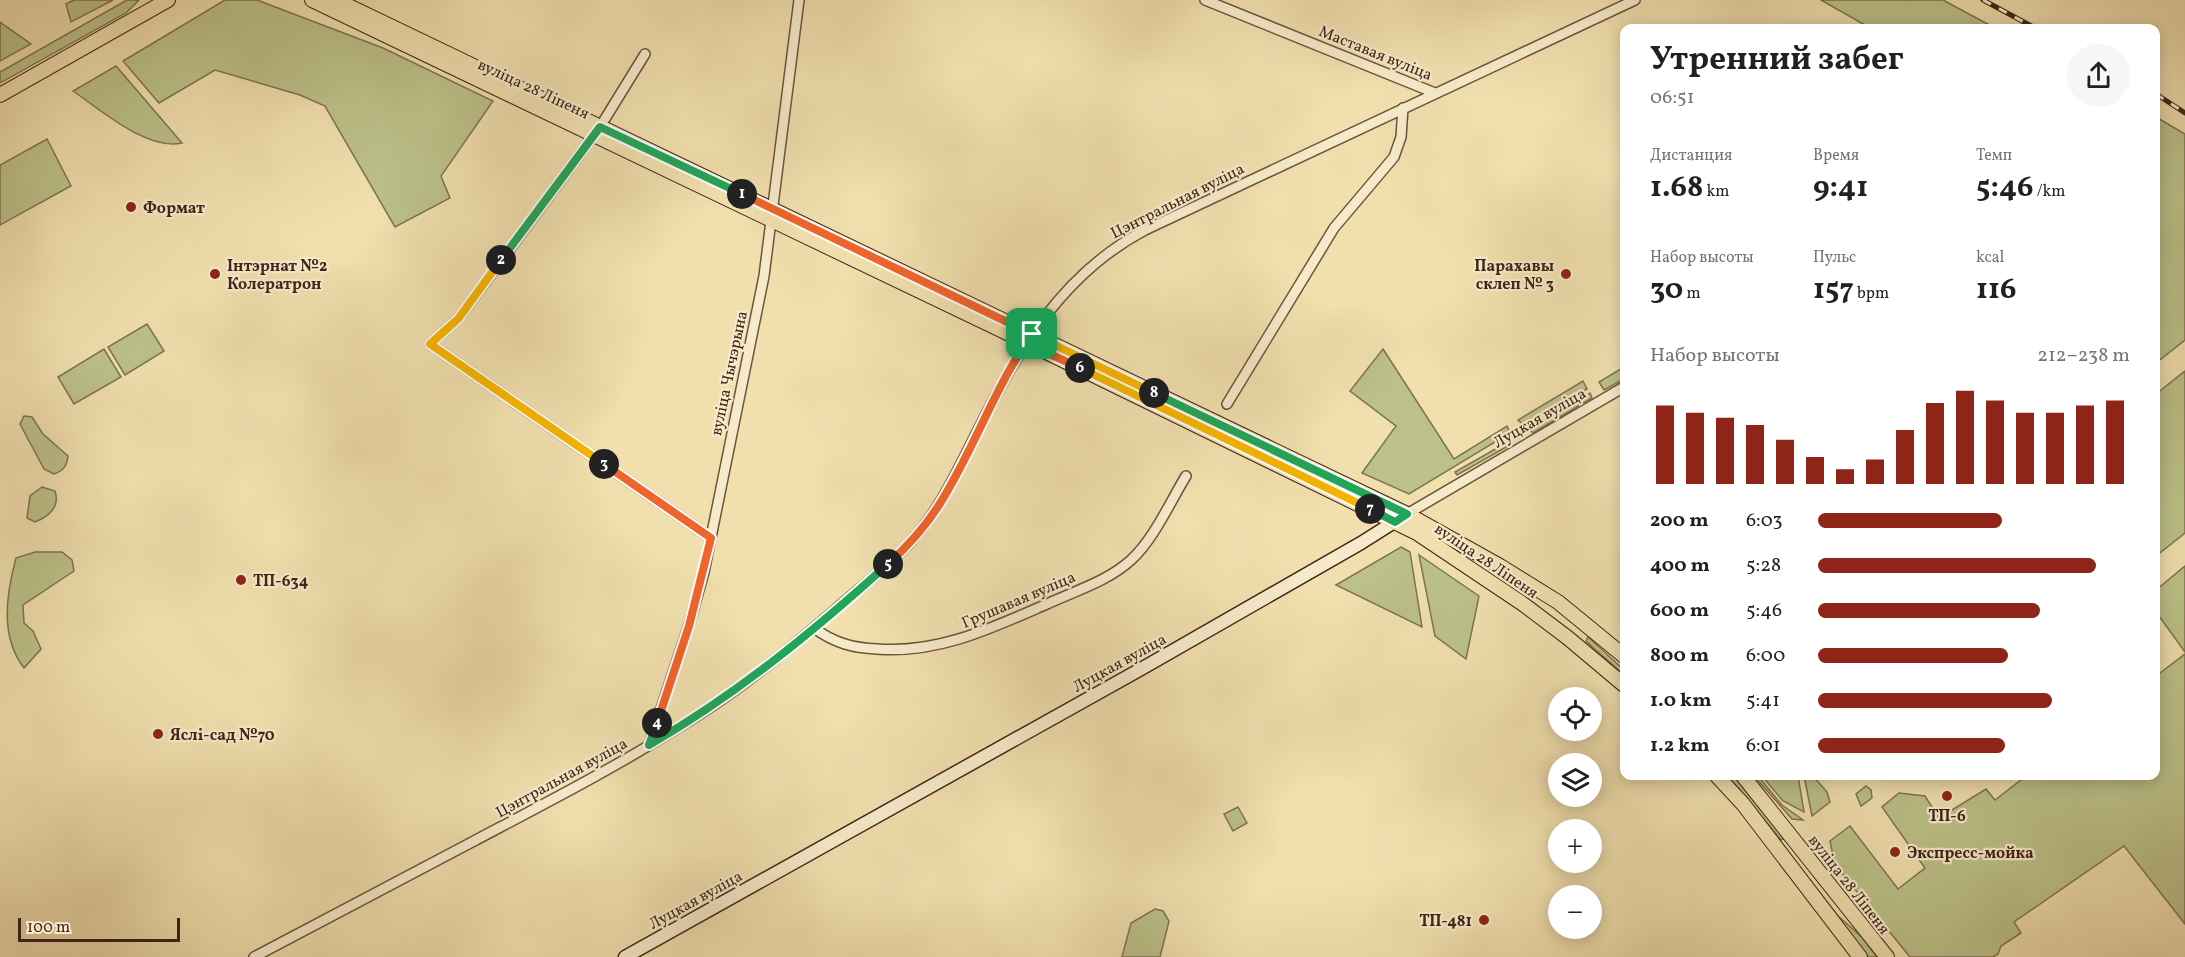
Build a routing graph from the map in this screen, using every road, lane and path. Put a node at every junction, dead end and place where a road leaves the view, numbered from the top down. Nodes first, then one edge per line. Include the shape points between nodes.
1 (146, 0) edge
2 (168, 0) edge
3 (312, 0) edge
4 (336, 0) edge
5 (799, 0) edge
6 (1205, 0) edge
7 (1635, 0) edge
8 (114, 31) junction
9 (645, 54) dead end
10 (1435, 93) junction
11 (0, 95) edge
12 (1403, 108) junction
13 (597, 131) junction
14 (773, 214) junction
15 (1029, 338) junction
16 (1620, 389) edge
17 (1227, 404) dead end
18 (1186, 476) dead end
19 (1407, 514) junction
20 (1395, 522) junction
21 (711, 538) junction
22 (1583, 621) junction
23 (814, 628) junction
24 (1568, 638) junction
25 (1620, 653) edge
26 (1620, 682) edge
27 (649, 745) junction
28 (1721, 780) edge
29 (1746, 780) edge
30 (254, 957) edge
31 (625, 957) edge
32 (1860, 957) edge
33 (1887, 957) edge

1 - 8 main road
2 - 8 main road
3 - 13 main road, вуліца 28 Ліпеня
4 - 13 main road, вуліца 28 Ліпеня
5 - 14 street, вуліца Чычэрына
6 - 10 street, Маставая вуліца
7 - 10 street, Цэнтральная вуліца
8 - 11 main road
9 - 13 street
10 - 12 street, Цэнтральная вуліца
12 - 15 street, Цэнтральная вуліца via 1116,246 1077,279
12 - 17 street via 1401,137 1394,157 1334,228
13 - 14 main road, вуліца 28 Ліпеня
13 - 21 street via 458,319 430,344
14 - 15 main road, вуліца 28 Ліпеня
14 - 21 street, вуліца Чычэрына
15 - 19 main road, вуліца 28 Ліпеня
15 - 20 main road, вуліца 28 Ліпеня
15 - 23 street, Цэнтральная вуліца via 1005,376 951,484 922,528
16 - 19 street, Луцкая вуліца
18 - 23 street, Грушавая вуліца via 1132,560 1094,583 1005,622 948,644 897,651 845,645
19 - 20 main road, Луцкая вуліца
19 - 22 main road, вуліца 28 Ліпеня via 1500,566
20 - 24 main road, вуліца 28 Ліпеня via 1492,582
20 - 31 main road, Луцкая вуліца via 1141,669
21 - 27 street, вуліца Чычэрына via 689,626
22 - 24 main road
22 - 25 main road, вуліца 28 Ліпеня
23 - 27 street, Цэнтральная вуліца via 732,692
24 - 26 main road, вуліца 28 Ліпеня
27 - 30 street, Цэнтральная вуліца
28 - 32 main road
29 - 33 main road, вуліца 28 Ліпеня

